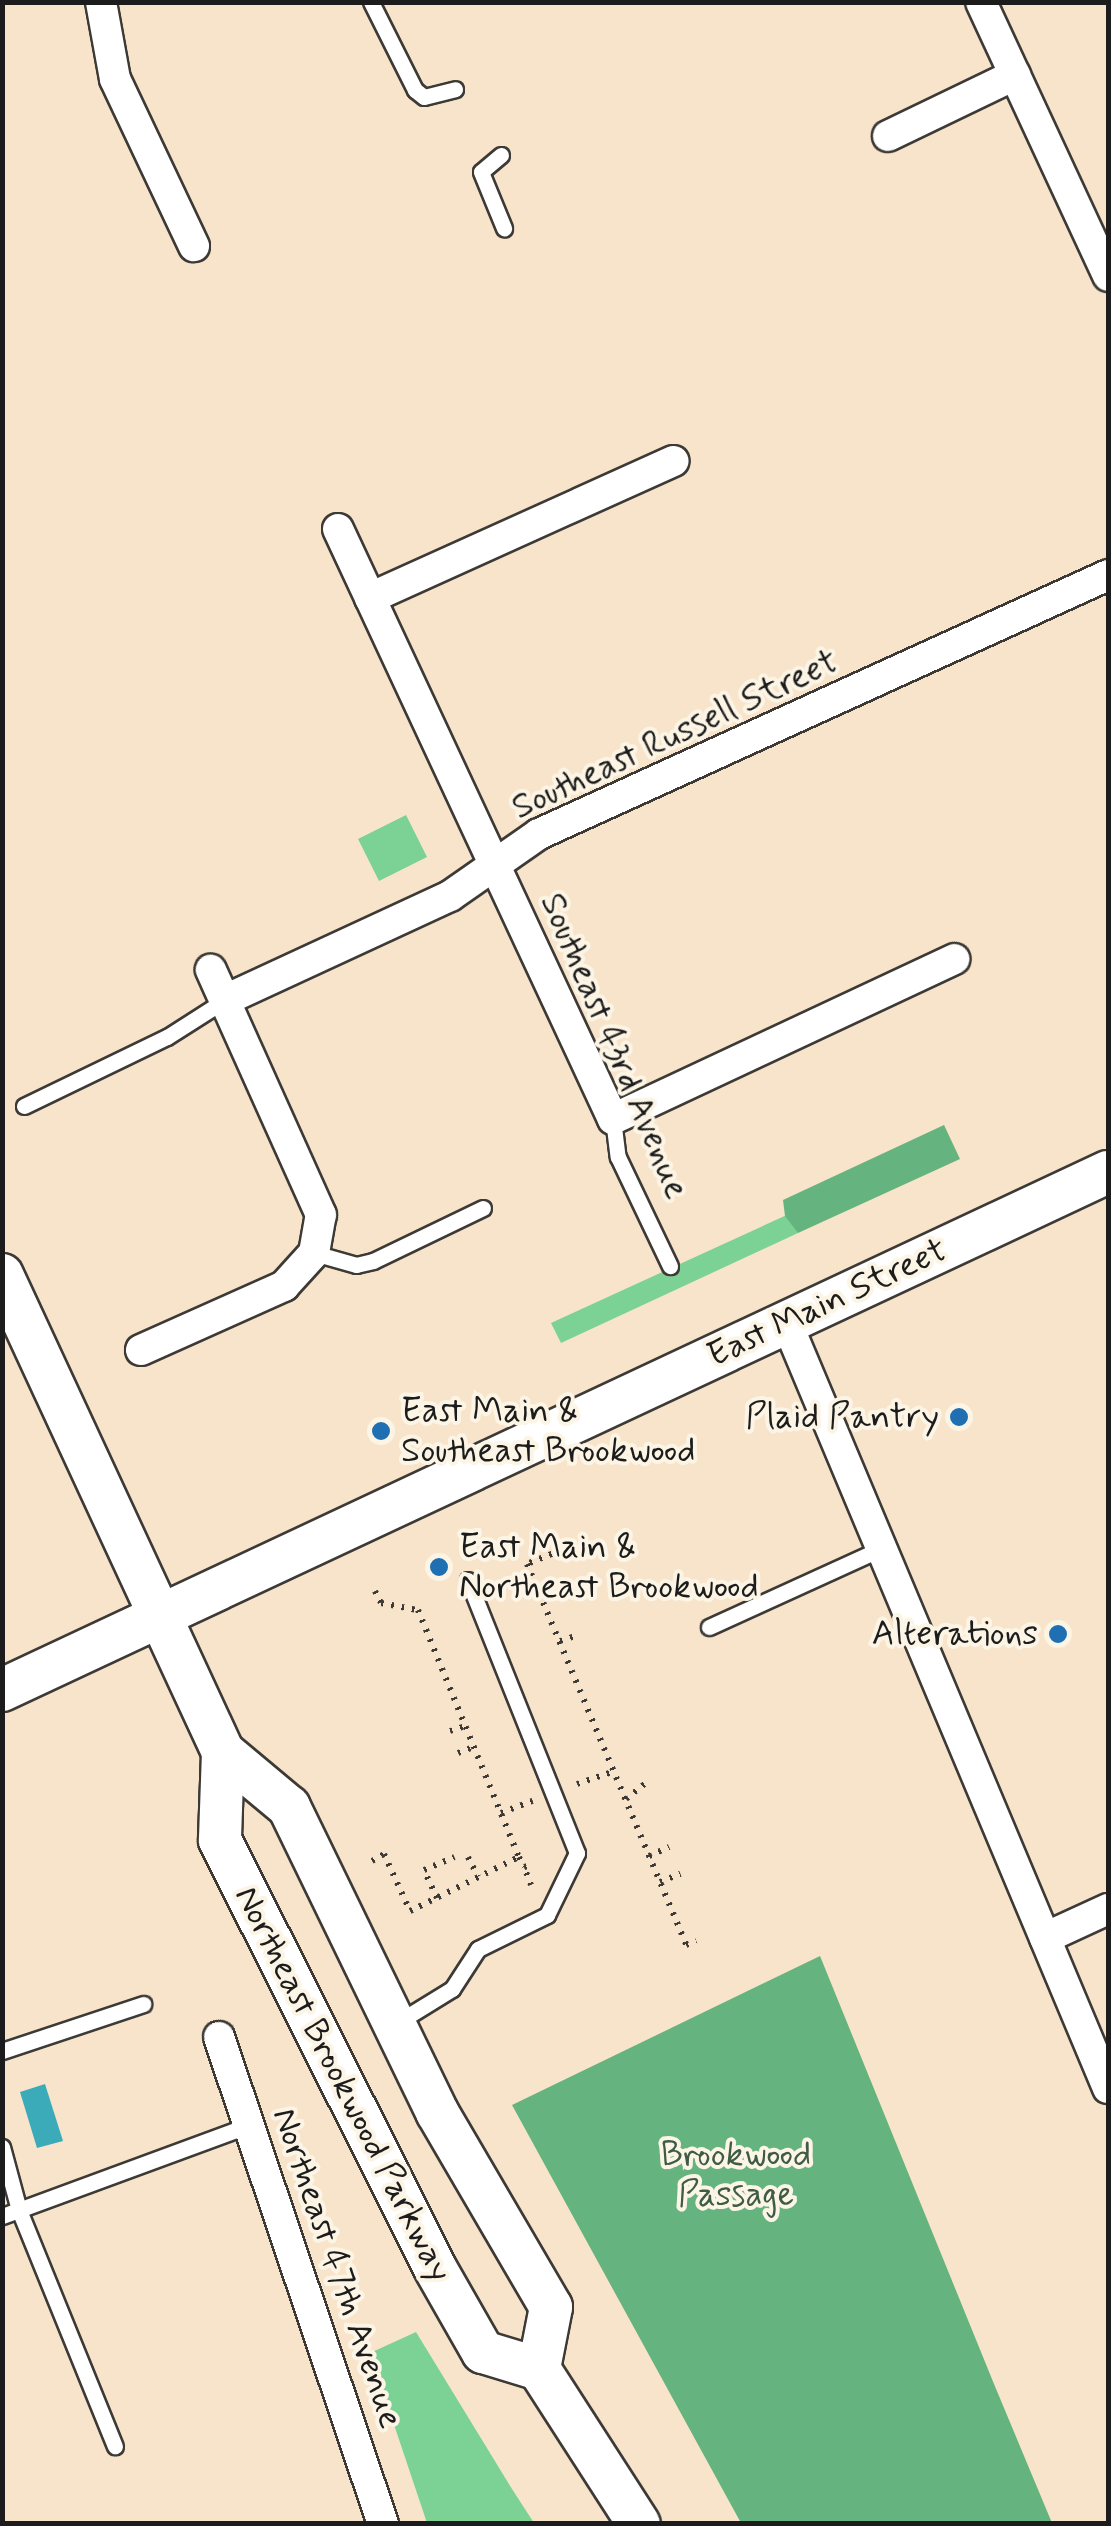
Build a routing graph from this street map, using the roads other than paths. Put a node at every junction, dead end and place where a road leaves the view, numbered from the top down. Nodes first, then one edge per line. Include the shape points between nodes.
1 (101, 2) edge
2 (371, 2) edge
3 (981, 2) edge
4 (1014, 74) junction
5 (455, 88) dead end
6 (888, 136) dead end
7 (501, 155) dead end
8 (504, 228) dead end
9 (194, 246) dead end
10 (1108, 276) edge
11 (672, 461) dead end
12 (338, 529) dead end
13 (1108, 575) edge
14 (370, 598) junction
15 (495, 867) junction
16 (954, 959) dead end
17 (211, 970) dead end
18 (226, 1000) junction
19 (24, 1106) dead end
20 (612, 1119) junction
21 (1108, 1172) edge
22 (483, 1208) dead end
23 (314, 1253) junction
24 (670, 1266) dead end
25 (2, 1274) edge
26 (786, 1321) junction
27 (141, 1350) dead end
28 (882, 1548) junction
29 (468, 1580) dead end
30 (160, 1616) junction
31 (709, 1627) dead end
32 (2, 1690) edge
33 (222, 1752) junction
34 (1108, 1910) edge
35 (1045, 1938) junction
36 (143, 2004) dead end
37 (393, 2026) junction
38 (219, 2037) dead end
39 (2, 2051) edge
40 (1108, 2088) edge
41 (249, 2125) junction
42 (2, 2147) edge
43 (10, 2213) edge
44 (540, 2369) junction
45 (116, 2446) dead end
46 (383, 2524) edge
47 (639, 2524) edge

1 - 9 street via 115,79
2 - 5 lane via 415,90 424,97
3 - 4 street
4 - 6 street
4 - 10 street
7 - 8 lane via 481,172
11 - 14 street
12 - 14 street, Southeast 43rd Avenue
13 - 15 street, Southeast Russell Street via 539,834
14 - 15 street, Southeast 43rd Avenue
15 - 18 street, Southeast Russell Street via 450,896
15 - 20 street, Southeast 43rd Avenue
16 - 20 street
17 - 18 street
18 - 19 lane via 167,1037
18 - 23 street via 321,1215
20 - 24 lane, Southeast 43rd Avenue via 618,1158
21 - 26 main road, East Main Street
22 - 23 lane via 372,1261 356,1265
23 - 27 street via 284,1286
25 - 30 main road, Northeast Brookwood Parkway
26 - 28 street
26 - 30 main road, East Main Street
28 - 31 lane
28 - 35 street
29 - 37 lane via 577,1853 547,1914 478,1949 452,1989
30 - 32 main road, East Main Street
30 - 33 main road, Northeast Brookwood Parkway
33 - 37 main road, Northeast Brookwood Parkway via 289,1806
33 - 44 main road, Northeast Brookwood Parkway via 220,1840 362,2128 483,2352
34 - 35 street
35 - 40 street
36 - 39 lane
37 - 44 main road, Northeast Brookwood Parkway via 550,2306
38 - 41 street, Northeast 47th Avenue
41 - 43 lane
41 - 46 street, Northeast 47th Avenue
42 - 43 lane
43 - 45 lane
44 - 47 main road

